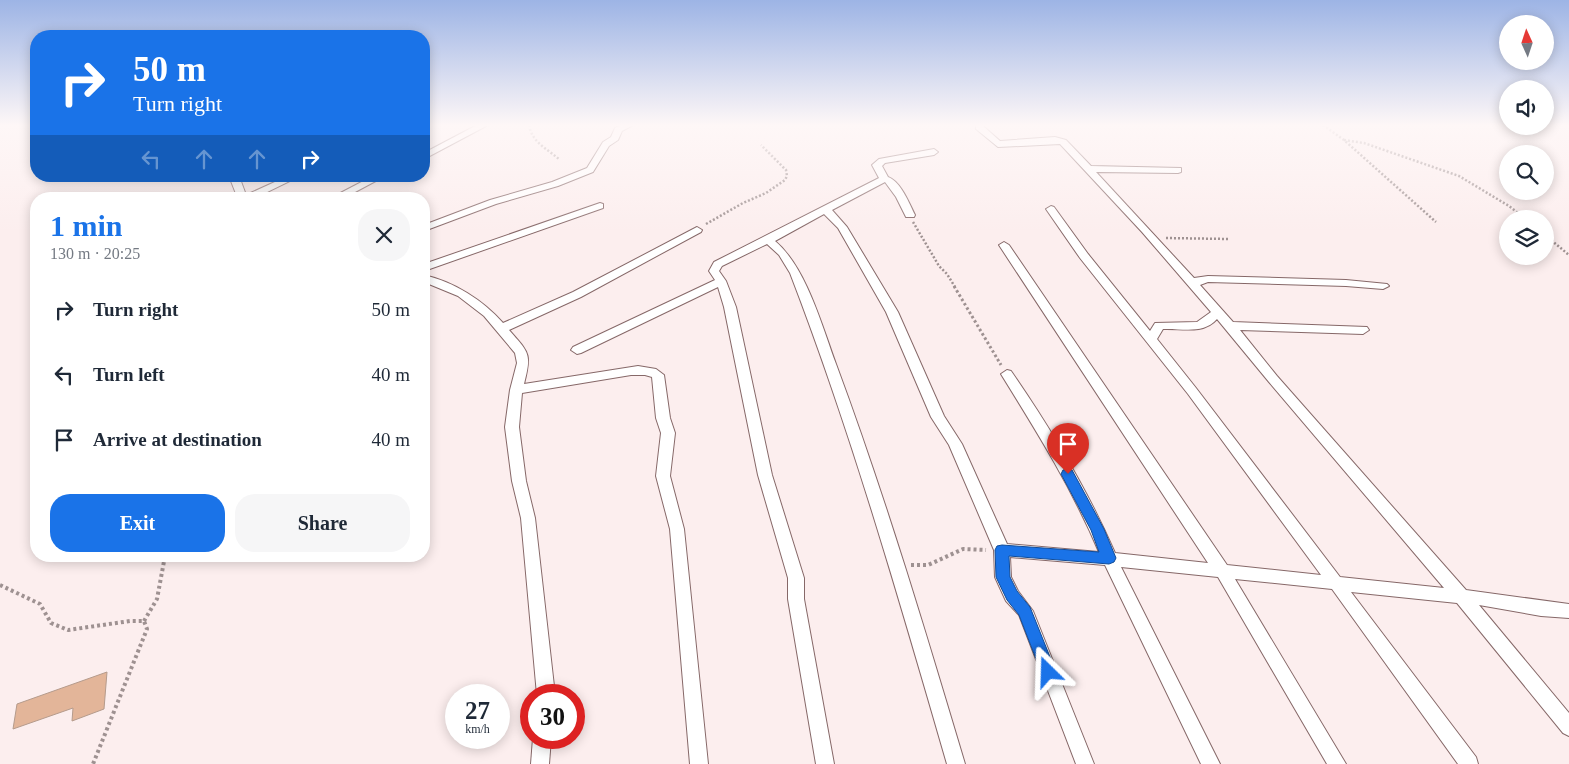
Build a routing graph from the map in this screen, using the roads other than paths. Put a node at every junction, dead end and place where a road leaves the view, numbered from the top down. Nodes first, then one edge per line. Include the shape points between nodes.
1 (596, 161) edge
2 (884, 161) edge
3 (1080, 161) edge
4 (1088, 169) junction
5 (1178, 170) dead end
6 (884, 178) junction
7 (282, 182) edge
8 (369, 182) edge
9 (260, 192) edge
10 (348, 192) edge
11 (600, 206) dead end
12 (825, 208) junction
13 (1051, 209) dead end
14 (910, 215) road end
15 (430, 226) edge
16 (697, 230) road end
17 (768, 240) junction
18 (1004, 245) dead end
19 (430, 266) edge
20 (430, 281) edge
21 (721, 282) junction
22 (1194, 286) junction
23 (1383, 286) dead end
24 (1217, 312) junction
25 (1230, 326) junction
26 (502, 328) junction
27 (1363, 330) dead end
28 (1151, 339) junction
29 (577, 350) dead end
30 (1007, 374) road end
31 (516, 390) junction
32 (1002, 550) junction
33 (1109, 558) junction
34 (1222, 572) junction
35 (1337, 584) junction
36 (1461, 596) junction
37 (1569, 611) edge
38 (545, 684) edge
39 (1569, 727) edge
40 (541, 749) edge
41 (540, 764) edge
42 (699, 764) edge
43 (825, 764) edge
44 (956, 764) edge
45 (1085, 764) edge
46 (1211, 764) edge
47 (1337, 764) edge
48 (1469, 764) edge

1 - 15 street via 590,170 555,184
2 - 6 street via 878,165
3 - 4 street
4 - 5 street
4 - 22 street
6 - 12 street
6 - 14 street via 893,186
7 - 9 street
8 - 10 street
11 - 19 street
12 - 17 street
12 - 32 street via 842,227 892,312
13 - 28 street
16 - 26 street via 573,297
17 - 21 street via 718,264 714,272
17 - 44 street via 783,253 795,273 847,409
18 - 34 street
20 - 26 street via 462,294
21 - 29 street
21 - 43 street via 730,307 765,475 796,578 796,600
22 - 23 street via 1197,281 1231,279
22 - 24 street
24 - 25 street
24 - 28 street via 1209,323 1200,326 1159,326
25 - 27 street
25 - 36 street
26 - 31 street via 522,352 523,363
28 - 35 street
30 - 33 street via 1034,413 1097,529
31 - 38 street via 512,427 528,518
31 - 42 street via 631,371 645,370 658,375 668,433 663,476 677,529
32 - 33 street
32 - 45 street via 1003,577 1024,611
33 - 34 street
33 - 46 street
34 - 35 street
34 - 47 street
35 - 36 street
35 - 48 street
36 - 37 street
36 - 39 street
40 - 41 street

